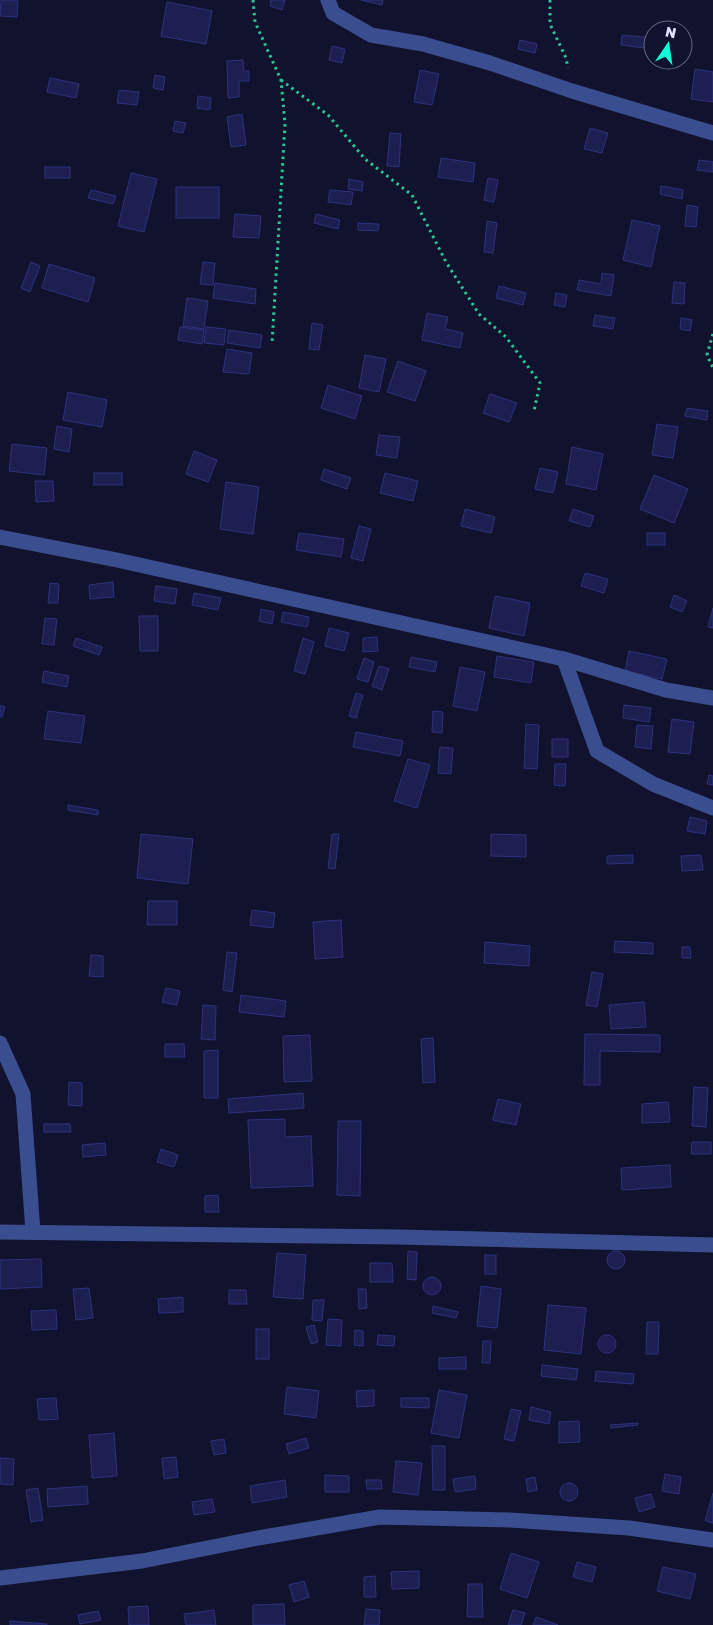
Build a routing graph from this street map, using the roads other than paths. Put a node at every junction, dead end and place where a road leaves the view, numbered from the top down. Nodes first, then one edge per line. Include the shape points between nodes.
1 (328, 0) edge
2 (713, 133) edge
3 (0, 537) edge
4 (564, 659) junction
5 (713, 698) edge
6 (713, 808) edge
7 (0, 1043) edge
8 (0, 1232) edge
9 (33, 1232) junction
10 (713, 1245) edge
11 (713, 1540) edge
12 (0, 1578) edge

1 - 2 street via 333,13 372,35 423,44 490,63
3 - 4 street
4 - 5 street via 666,690
4 - 6 street via 597,750 653,784
7 - 9 street via 23,1094
8 - 9 street
9 - 10 street
11 - 12 street via 609,1526 380,1517 142,1561

